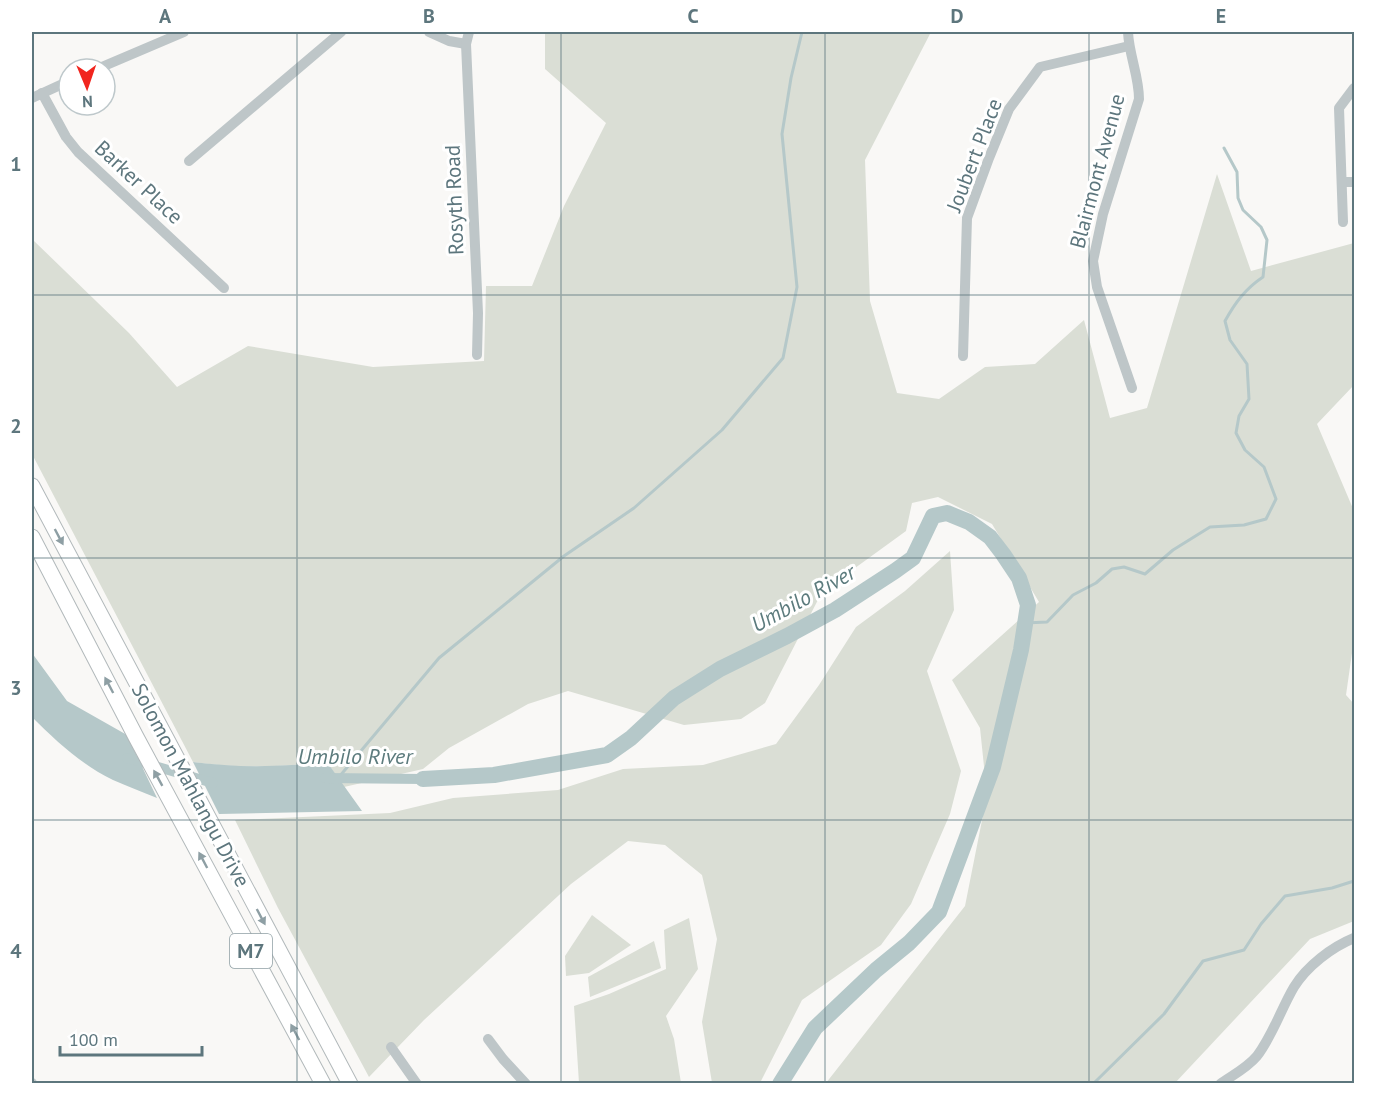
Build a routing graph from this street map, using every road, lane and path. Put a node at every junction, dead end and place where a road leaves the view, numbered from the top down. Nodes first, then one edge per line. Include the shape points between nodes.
1 (184, 32) edge
2 (341, 32) edge
3 (429, 32) edge
4 (469, 32) edge
5 (1128, 32) edge
6 (466, 44) junction
7 (1129, 46) junction
8 (117, 60) edge
9 (57, 87) edge
10 (1354, 88) edge
11 (37, 96) edge
12 (189, 161) dead end
13 (1342, 182) junction
14 (1354, 182) edge
15 (1344, 222) dead end
16 (224, 288) dead end
17 (477, 355) dead end
18 (963, 356) dead end
19 (1132, 387) dead end
20 (32, 486) edge
21 (32, 537) edge
22 (1354, 938) edge
23 (488, 1040) dead end
24 (391, 1047) dead end
25 (323, 1083) edge
26 (350, 1083) edge
27 (417, 1083) edge
28 (526, 1083) edge
29 (1220, 1083) edge

1 - 8 street
2 - 12 street
3 - 6 street
4 - 6 street, Rosyth Road
5 - 7 street, Blairmont Avenue
6 - 17 street, Rosyth Road
7 - 18 street, Joubert Place via 1040,67 1009,109 967,218
7 - 19 street, Blairmont Avenue via 1139,99 1103,214 1093,261 1097,287
9 - 11 street
10 - 13 street via 1339,108
11 - 16 street, Barker Place via 78,152
13 - 14 street
13 - 15 street
20 -> 26 highway, Solomon Mahlangu Drive / M7
25 -> 21 highway, Solomon Mahlangu Drive / M7
22 - 29 street via 1305,973 1256,1057
23 - 28 street
24 - 27 street

